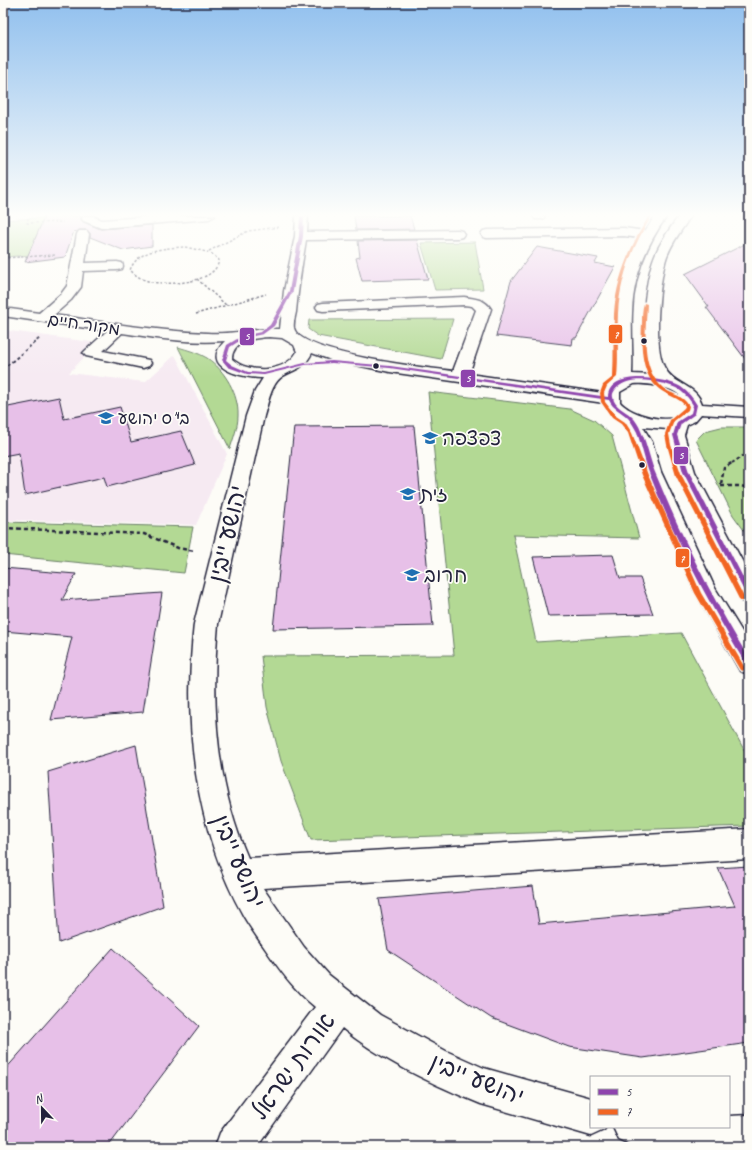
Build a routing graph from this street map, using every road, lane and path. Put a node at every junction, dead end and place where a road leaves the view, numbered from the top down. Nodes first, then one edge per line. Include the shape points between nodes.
1 (77, 270) edge
2 (130, 270) edge
3 (213, 270) edge
4 (294, 270) edge
5 (633, 270) edge
6 (659, 270) edge
7 (197, 279) junction
8 (291, 288) junction
9 (226, 305) junction
10 (323, 307) dead end
11 (3, 312) edge
12 (196, 314) dead end
13 (42, 318) junction
14 (62, 321) junction
15 (118, 329) junction
16 (255, 334) junction
17 (166, 336) junction
18 (298, 341) junction
19 (143, 363) dead end
20 (231, 366) junction
21 (390, 367) junction
22 (3, 369) edge
23 (285, 369) junction
24 (459, 378) junction
25 (623, 382) junction
26 (666, 382) junction
27 (610, 399) junction
28 (696, 408) junction
29 (749, 412) edge
30 (255, 416) junction
31 (630, 417) junction
32 (679, 423) junction
33 (749, 452) edge
34 (721, 486) dead end
35 (3, 528) edge
36 (222, 556) junction
37 (749, 595) edge
38 (749, 664) edge
39 (749, 844) edge
40 (239, 874) junction
41 (338, 1004) junction
42 (590, 1117) edge
43 (643, 1128) edge
44 (749, 1134) edge
45 (234, 1147) edge

1 - 13 street via 74,287
2 - 7 path via 133,276 154,283 176,283
3 - 7 path
4 - 8 street
5 - 25 street via 624,324
6 - 26 street via 651,327 656,367
7 - 9 path
8 - 9 path
8 - 16 street via 272,326
8 - 18 street via 287,328
9 - 12 path
10 - 24 street via 464,301 476,303 484,309
11 - 13 street, מקור חיים
13 - 14 street, מקור חיים
14 - 15 street, מקור חיים
14 - 22 path
15 - 17 street, מקור חיים
15 - 19 street via 90,353
16 - 17 street, מקור חיים via 209,338
16 - 18 street, מקור חיים via 276,333
16 - 20 street via 228,346 224,356
17 - 20 street, מקור חיים via 206,348
18 - 21 street via 331,355
18 - 23 street, יהושע ייבין via 306,352 301,360
20 - 23 street via 257,374
20 - 30 street via 245,384
21 - 23 street via 332,362 311,363
21 - 24 street
23 - 30 street, יהושע ייבין via 271,377 266,384
24 - 27 street
25 - 26 street via 643,379
25 - 27 street via 612,389
26 - 28 street via 688,393
27 - 31 street via 620,412
28 - 29 street
28 - 32 street via 693,414
30 - 36 street, יהושע ייבין
31 - 32 street via 654,424
31 - 38 street via 705,590
32 - 37 street via 675,435 676,443 686,472
33 - 34 path via 724,468
35 - 36 path via 144,534 178,548
36 - 40 street, יהושע ייבין via 206,624 203,706 207,762 216,810
39 - 40 street
40 - 41 street, יהושע ייבין via 255,906 292,959 317,987
41 - 42 street, יהושע ייבין via 368,1027 433,1064 481,1086
41 - 45 street, אורות ישראל
43 - 44 street via 722,1135

